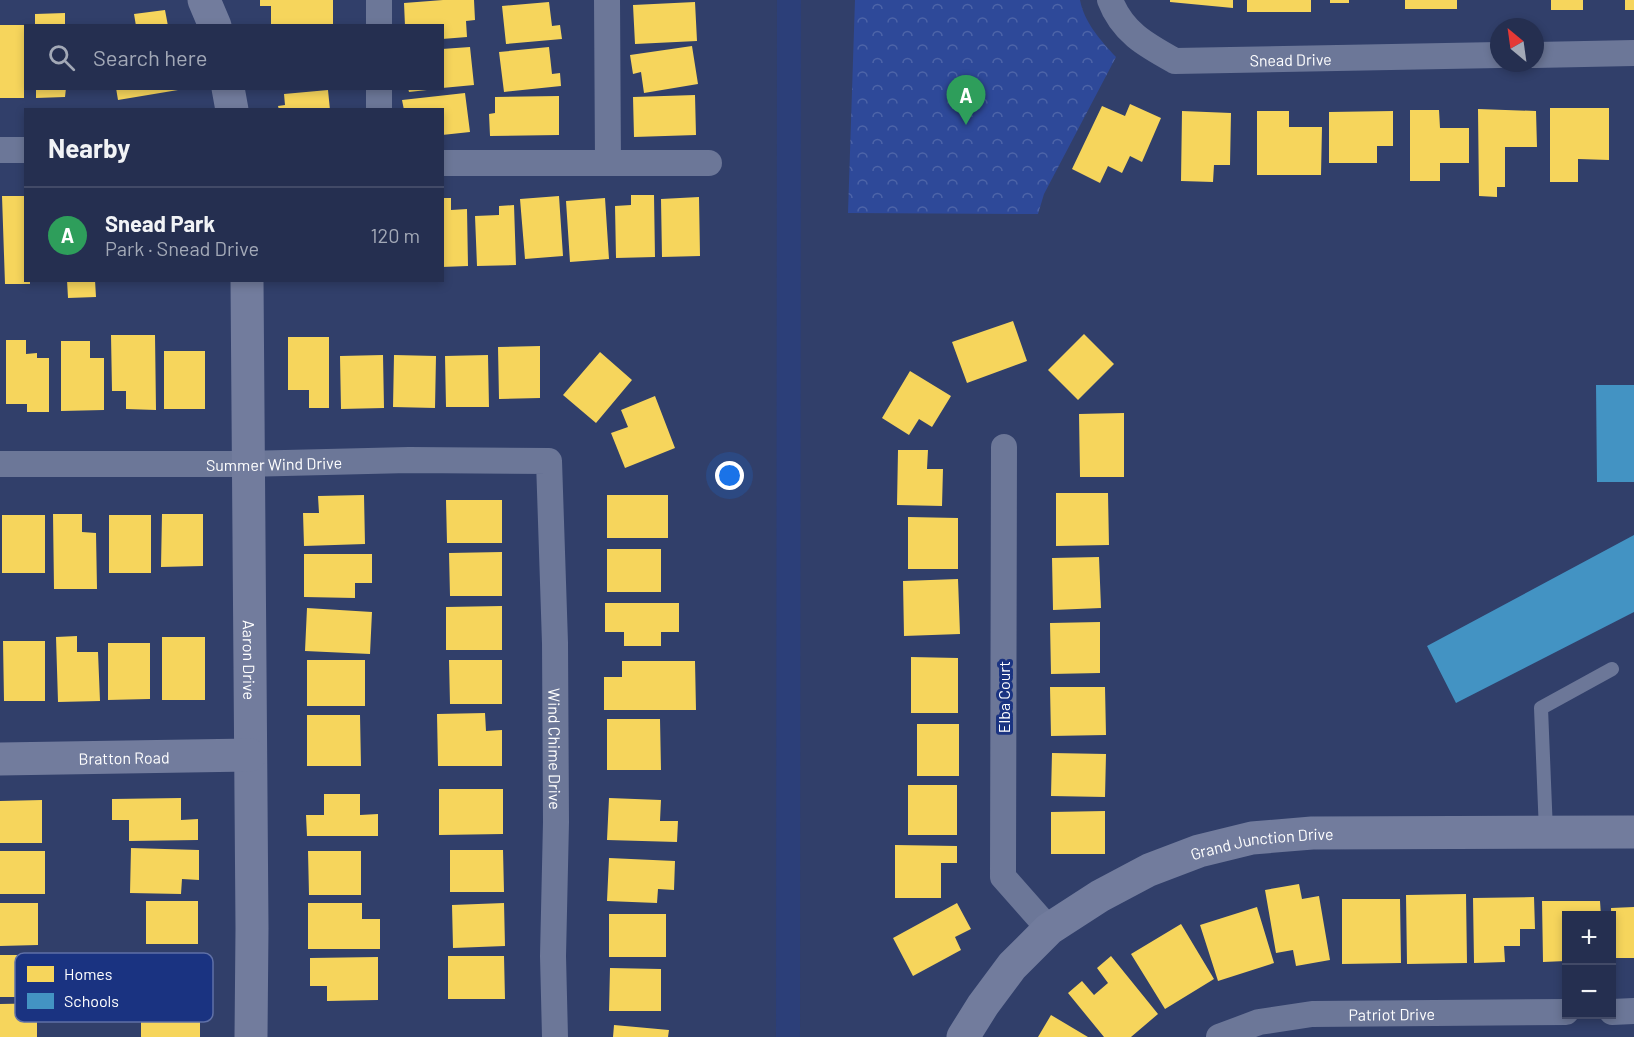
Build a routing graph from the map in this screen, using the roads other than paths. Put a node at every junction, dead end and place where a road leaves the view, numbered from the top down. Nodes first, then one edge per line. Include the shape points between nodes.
1 (204, 0) edge
2 (379, 0) edge
3 (607, 0) edge
4 (1110, 0) edge
5 (214, 24) edge
6 (379, 24) edge
7 (1634, 53) edge
8 (1544, 54) edge
9 (1490, 55) edge
10 (228, 90) edge
11 (379, 90) edge
12 (232, 108) edge
13 (379, 108) edge
14 (0, 150) edge
15 (24, 150) edge
16 (444, 163) edge
17 (608, 163) junction
18 (710, 163) dead end
19 (247, 282) edge
20 (1004, 447) dead end
21 (549, 461) joint
22 (0, 464) edge
23 (248, 464) junction
24 (1612, 669) dead end
25 (250, 755) junction
26 (0, 759) edge
27 (1546, 832) junction
28 (1634, 832) edge
29 (1049, 929) junction
30 (1616, 1011) edge
31 (1634, 1011) edge
32 (1562, 1012) edge
33 (251, 1037) edge
34 (555, 1037) edge
35 (963, 1037) edge
36 (1219, 1037) edge

1 - 5 street
2 - 6 street
3 - 17 street
4 - 9 street, Snead Drive via 1124,26 1146,45 1175,61
7 - 8 street
10 - 12 street
11 - 13 street
14 - 15 street
16 - 17 street
17 - 18 street
19 - 23 street, Aaron Drive
20 - 29 street, Elba Court via 1003,877
21 - 23 street, Summer Wind Drive
21 - 34 street, Wind Chime Drive via 555,643
22 - 23 street, Summer Wind Drive
23 - 25 street, Aaron Drive
24 - 27 lane via 1541,708
25 - 26 street, Bratton Road
25 - 33 street, Aaron Drive
27 - 28 street, Grand Junction Drive
27 - 29 street, Grand Junction Drive via 1312,833 1252,838 1199,851 1149,870
29 - 35 street, Grand Junction Drive via 1012,966
30 - 31 street
32 - 36 street, Patriot Drive via 1312,1014 1259,1022

